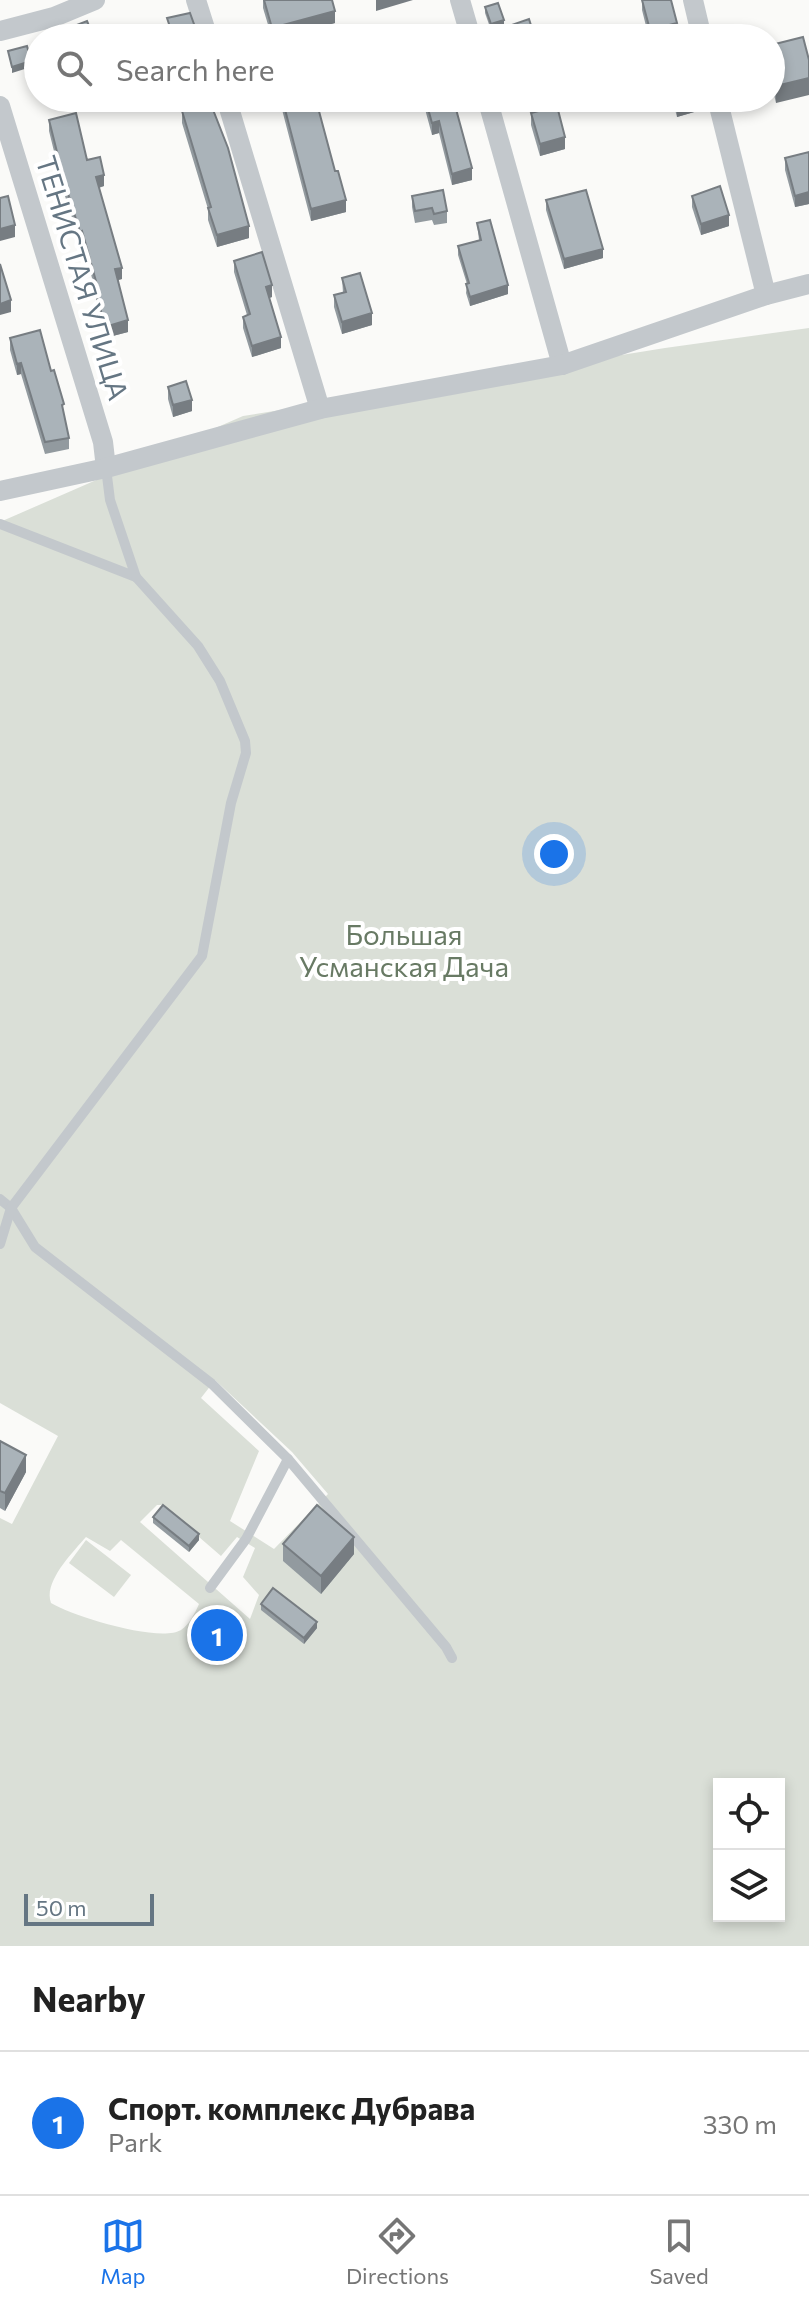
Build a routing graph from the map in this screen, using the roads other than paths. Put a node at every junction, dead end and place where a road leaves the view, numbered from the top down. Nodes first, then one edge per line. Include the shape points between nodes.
1 (95, 0) edge
2 (196, 0) edge
3 (460, 0) edge
4 (693, 0) edge
5 (51, 8) edge
6 (204, 24) edge
7 (467, 24) edge
8 (699, 24) edge
9 (0, 31) edge
10 (0, 106) edge
11 (230, 112) edge
12 (491, 112) edge
13 (720, 112) edge
14 (809, 284) edge
15 (766, 295) junction
16 (562, 365) junction
17 (320, 409) junction
18 (106, 468) junction
19 (0, 491) edge
20 (0, 524) edge
21 (136, 577) junction
22 (0, 1199) edge
23 (11, 1208) junction
24 (0, 1244) edge
25 (288, 1459) junction
26 (210, 1588) dead end
27 (452, 1658) dead end

1 - 5 street
2 - 6 street
3 - 7 street
4 - 8 street
5 - 9 street
10 - 18 street, ТЕНИСТАЯ УЛИЦА via 103,442
11 - 17 street
12 - 16 street
13 - 15 street
14 - 15 street
15 - 16 street
16 - 17 street
17 - 18 street
18 - 19 street
18 - 21 lane via 110,500
20 - 21 lane
21 - 23 lane via 198,646 220,681 246,753 231,803 202,956
22 - 23 lane
23 - 24 lane
23 - 25 lane via 35,1247 212,1384
25 - 26 lane via 246,1539
25 - 27 lane

